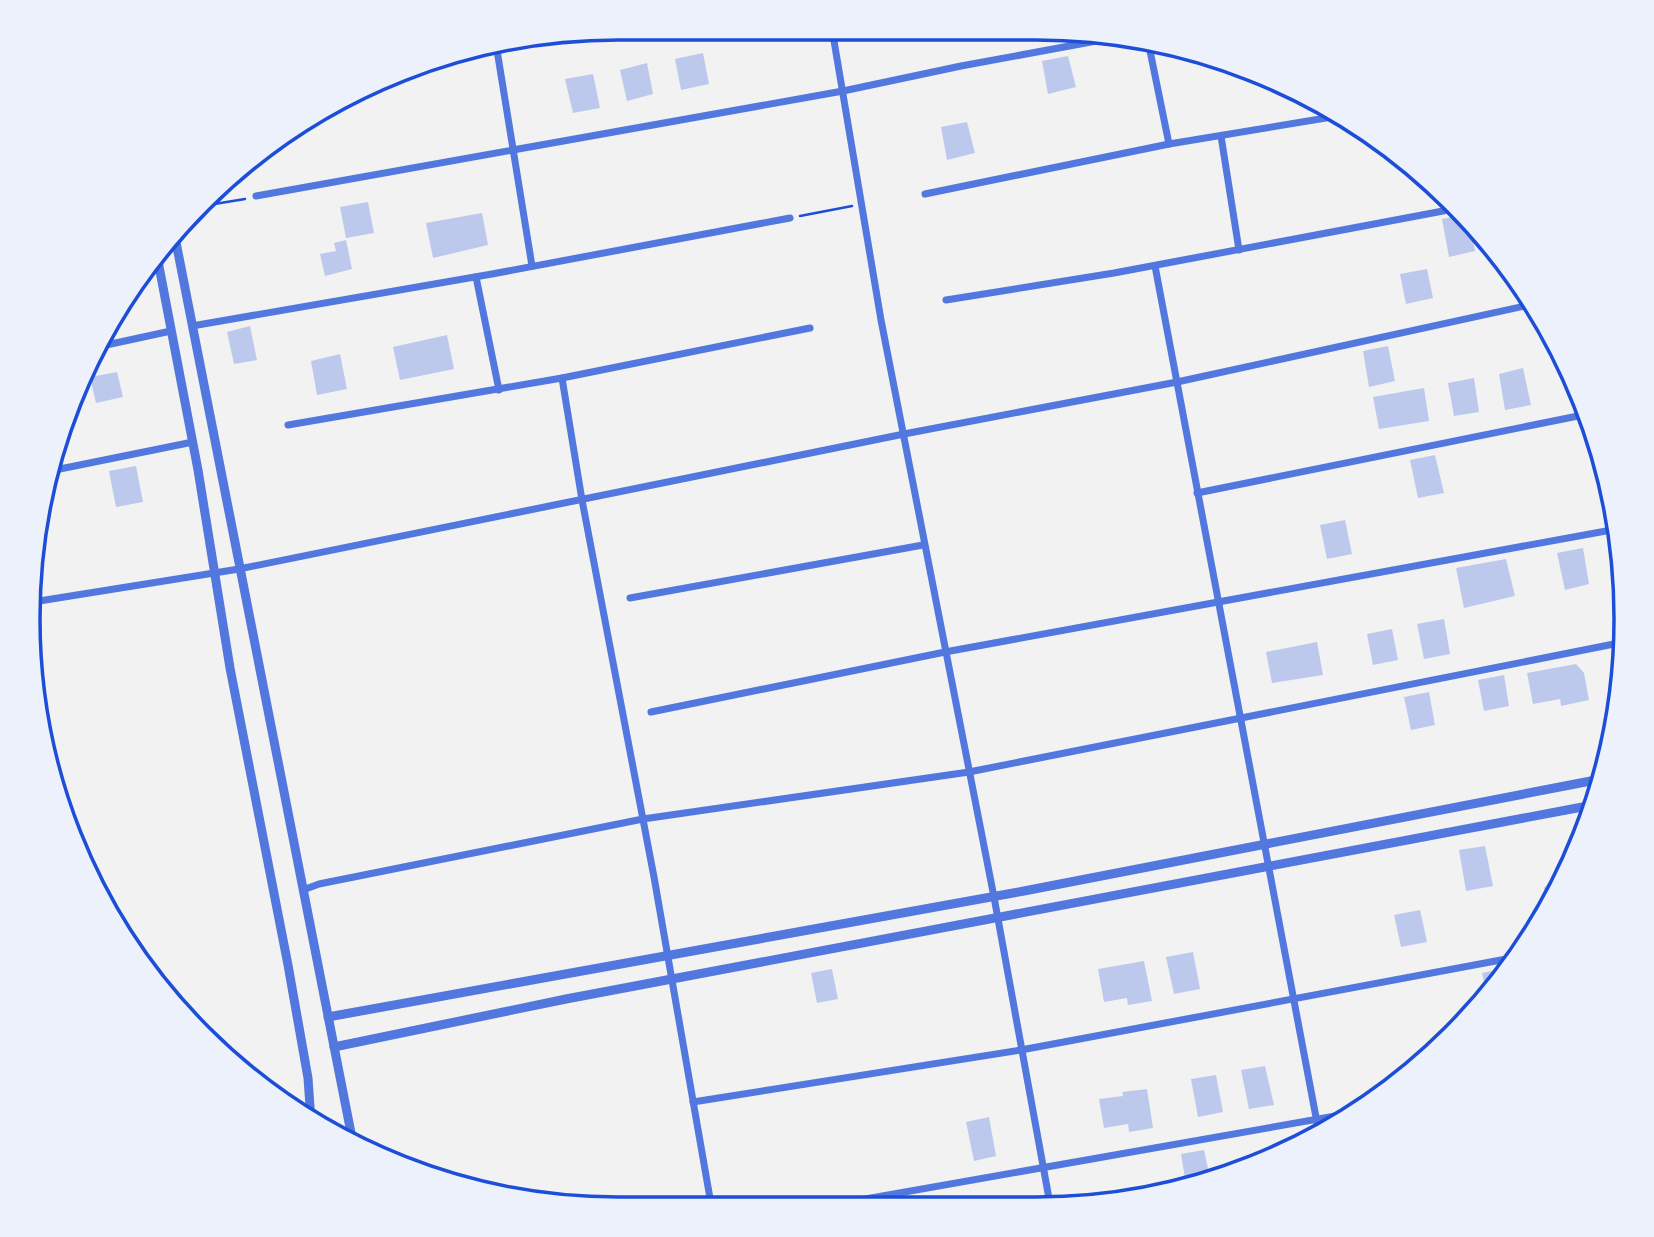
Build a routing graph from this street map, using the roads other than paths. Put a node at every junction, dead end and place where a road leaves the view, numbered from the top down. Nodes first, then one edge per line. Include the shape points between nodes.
1 (834, 40) edge
2 (1088, 43) edge
3 (1150, 52) edge
4 (497, 53) edge
5 (842, 91) junction
6 (1325, 118) edge
7 (1221, 136) junction
8 (1169, 145) junction
9 (513, 149) junction
10 (925, 194) dead end
11 (256, 197) road end
12 (1445, 211) edge
13 (790, 218) road end
14 (177, 246) edge
15 (1239, 250) junction
16 (1155, 265) junction
17 (532, 266) junction
18 (159, 267) edge
19 (476, 277) junction
20 (946, 300) dead end
21 (1522, 307) edge
22 (192, 327) junction
23 (810, 328) dead end
24 (171, 331) junction
25 (110, 343) edge
26 (562, 378) junction
27 (1177, 382) junction
28 (499, 390) junction
29 (1577, 416) edge
30 (288, 425) dead end
31 (904, 434) junction
32 (193, 442) junction
33 (60, 469) edge
34 (1197, 493) junction
35 (582, 500) junction
36 (1607, 531) edge
37 (923, 545) junction
38 (239, 569) junction
39 (215, 573) junction
40 (629, 598) dead end
41 (40, 601) edge
42 (1218, 602) junction
43 (1613, 644) edge
44 (945, 652) junction
45 (651, 712) dead end
46 (1240, 719) junction
47 (969, 772) junction
48 (1590, 781) edge
49 (1582, 807) edge
50 (643, 819) junction
51 (1264, 845) junction
52 (1268, 866) junction
53 (303, 890) junction
54 (994, 897) junction
55 (998, 918) junction
56 (668, 956) junction
57 (1502, 960) edge
58 (672, 979) junction
59 (1293, 999) junction
60 (328, 1017) junction
61 (334, 1047) junction
62 (1021, 1050) junction
63 (693, 1102) junction
64 (310, 1107) edge
65 (1326, 1118) edge
66 (1317, 1120) junction
67 (1317, 1123) edge
68 (351, 1130) edge
69 (1043, 1168) junction
70 (710, 1197) edge
71 (876, 1197) edge
72 (1048, 1197) edge

1 - 5 street
2 - 5 street
3 - 8 street
4 - 9 street
5 - 9 street
5 - 31 street
6 - 7 street
7 - 8 street
7 - 15 street
8 - 10 street
9 - 11 street
9 - 17 street
12 - 15 street
13 - 17 street
14 - 22 street
15 - 16 street
16 - 20 street
16 - 27 street
17 - 19 street
18 - 24 street
19 - 22 street
19 - 28 street
21 - 27 street
22 - 38 street
23 - 26 street
24 - 25 street
24 - 32 street
26 - 28 street
26 - 35 street
27 - 31 street
27 - 34 street
28 - 30 street
29 - 34 street
31 - 35 street
31 - 37 street
32 - 33 street
32 - 39 street
34 - 42 street
35 - 38 street
35 - 50 street
36 - 42 street
37 - 40 street
37 - 44 street
38 - 39 street
38 - 53 street
39 - 41 street
39 - 64 street
42 - 44 street
42 - 46 street
43 - 46 street
44 - 45 street
44 - 47 street
46 - 47 street
46 - 51 street
47 - 50 street
47 - 54 street
48 - 51 street
49 - 52 street
50 - 53 street
50 - 56 street
51 - 52 street
51 - 54 street
52 - 55 street
52 - 59 street
53 - 60 street
54 - 55 street
54 - 56 street
55 - 58 street
55 - 62 street
56 - 58 street
56 - 60 street
57 - 59 street
58 - 61 street
58 - 63 street
59 - 62 street
59 - 66 street
60 - 61 street
61 - 68 street
62 - 63 street
62 - 69 street
63 - 70 street
65 - 66 street
66 - 67 street
66 - 69 street
69 - 71 street
69 - 72 street

